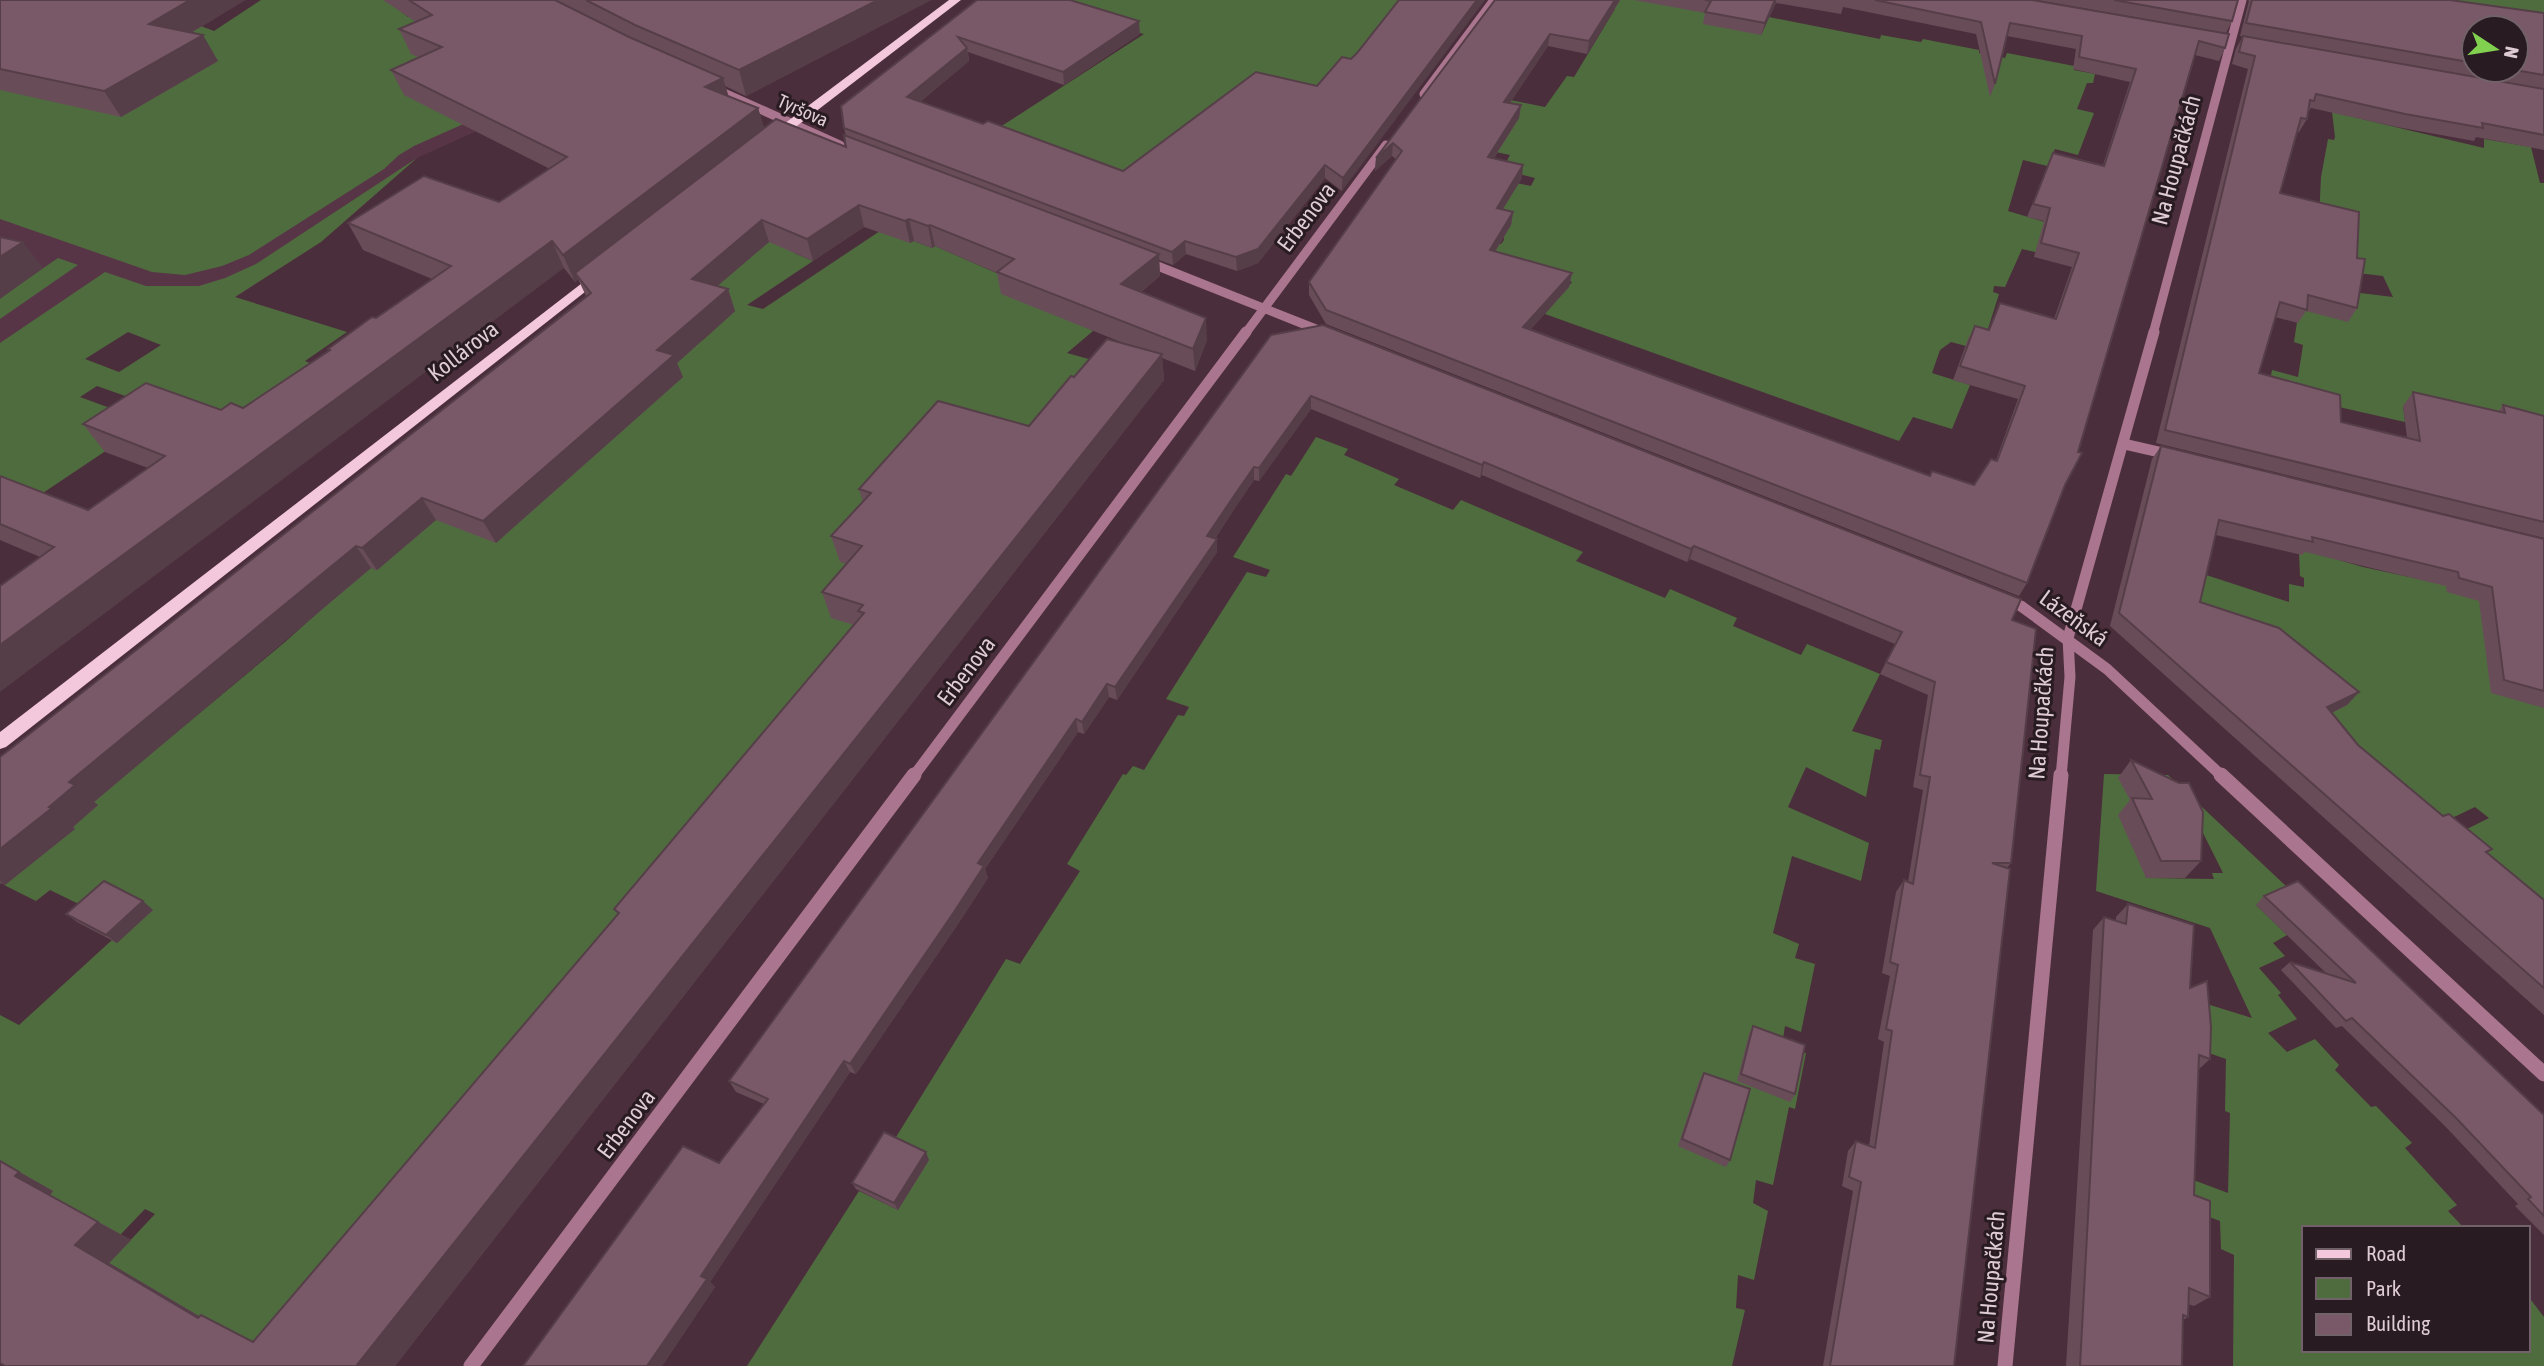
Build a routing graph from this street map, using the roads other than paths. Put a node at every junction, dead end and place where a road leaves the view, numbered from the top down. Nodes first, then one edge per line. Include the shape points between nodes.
1 (956, 0) edge
2 (1494, 0) edge
3 (2242, 0) edge
4 (2220, 39) edge
5 (2231, 41) junction
6 (2242, 43) edge
7 (700, 83) edge
8 (1421, 98) edge
9 (792, 124) junction
10 (1388, 142) edge
11 (844, 146) edge
12 (757, 150) edge
13 (1129, 255) edge
14 (611, 265) edge
15 (1265, 307) junction
16 (1341, 338) edge
17 (2124, 444) junction
18 (2191, 460) edge
19 (1996, 596) edge
20 (2068, 638) junction
21 (0, 742) edge
22 (2544, 1074) edge
23 (471, 1366) edge
24 (2006, 1366) edge

1 - 9 main road
2 - 8 street
3 - 5 street, Na Houpačkách
4 - 5 street
5 - 6 street
5 - 17 street, Na Houpačkách
7 - 9 street, Tyršova
9 - 11 street, Tyršova
9 - 12 main road
10 - 15 street, Erbenova
13 - 15 street
14 - 21 main road, Kollárova
15 - 16 street
15 - 23 street, Erbenova
17 - 18 street
17 - 20 street, Na Houpačkách
19 - 20 street, Lázeňská via 2021,606
20 - 22 street, Lázeňská
20 - 24 street, Na Houpačkách via 2070,677

